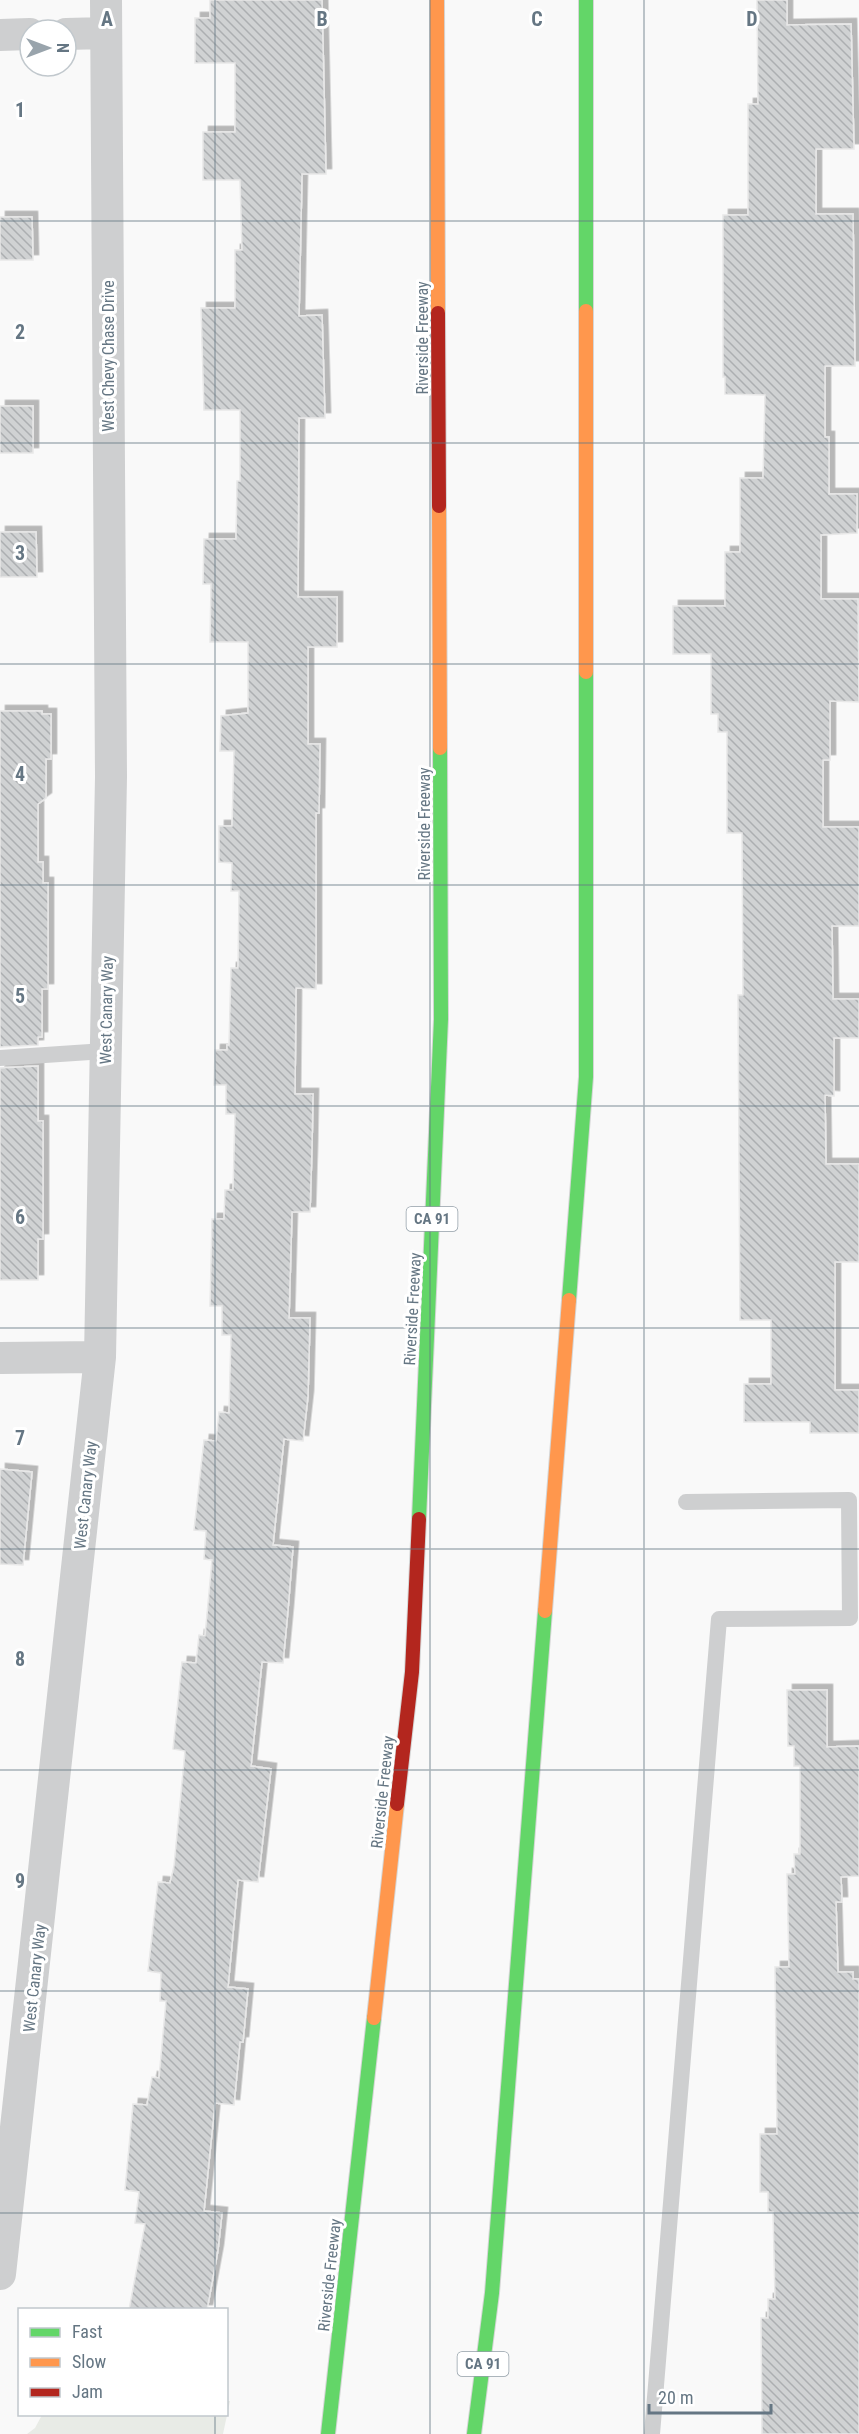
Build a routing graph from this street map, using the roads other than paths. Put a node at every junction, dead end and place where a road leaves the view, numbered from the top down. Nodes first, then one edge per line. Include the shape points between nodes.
1 (106, 0) edge
2 (437, 0) edge
3 (586, 0) edge
4 (106, 33) junction
5 (18, 34) edge
6 (78, 34) edge
7 (0, 35) edge
8 (110, 712) joint
9 (105, 1051) junction
10 (0, 1058) edge
11 (0, 1358) edge
12 (100, 1358) junction
13 (686, 1502) dead end
14 (855, 1618) edge
15 (8, 2150) edge
16 (0, 2274) edge
17 (492, 2294) junction
18 (328, 2434) edge
19 (474, 2434) edge
20 (488, 2434) edge
21 (652, 2434) edge

1 - 4 street, West Chevy Chase Drive
2 - 18 highway, Riverside Freeway / CA 91 via 441,1019 412,1672
3 - 17 highway, CA 91 via 586,1077
4 - 6 street
4 - 8 street, West Chevy Chase Drive
5 - 7 street
8 - 9 street, West Canary Way
9 - 10 lane
9 - 12 street, West Canary Way
11 - 12 street
12 - 15 street, West Canary Way
13 - 14 lane via 849,1500
14 - 21 lane via 719,1619
15 - 16 street, West Canary Way
17 - 19 highway, CA 91
17 - 20 highway

